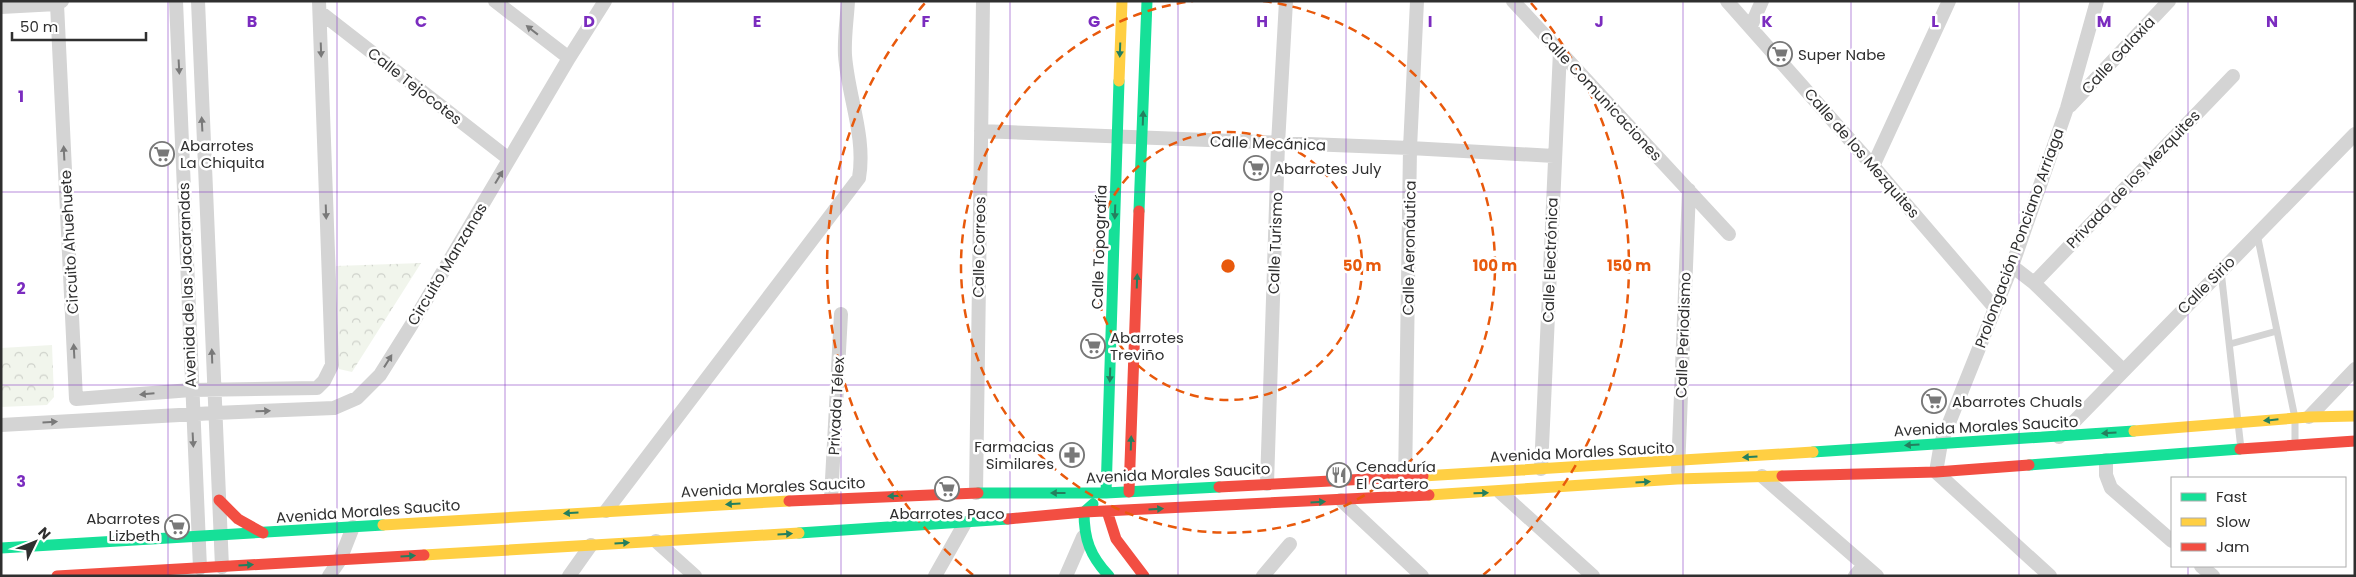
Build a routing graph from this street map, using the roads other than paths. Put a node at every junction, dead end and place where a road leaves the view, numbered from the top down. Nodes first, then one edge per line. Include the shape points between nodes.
1 (176, 1) edge
2 (198, 1) edge
3 (496, 1) edge
4 (605, 1) edge
5 (848, 1) edge
6 (983, 1) edge
7 (1122, 1) edge
8 (1147, 1) edge
9 (1286, 1) edge
10 (1417, 1) edge
11 (1514, 1) edge
12 (1727, 1) edge
13 (1762, 1) edge
14 (1949, 1) edge
15 (2097, 1) edge
16 (2168, 1) edge
17 (59, 2) edge
18 (1, 6) edge
19 (319, 6) edge
20 (1751, 26) junction
21 (199, 36) junction
22 (178, 37) junction
23 (1560, 50) junction
24 (569, 58) junction
25 (2233, 76) dead end
26 (2067, 108) junction
27 (981, 130) junction
28 (2355, 134) edge
29 (1117, 136) junction
30 (1142, 138) junction
31 (1278, 144) junction
32 (1410, 148) junction
33 (1554, 156) junction
34 (510, 160) junction
35 (1873, 166) junction
36 (1689, 190) junction
37 (206, 209) junction
38 (184, 211) junction
39 (1729, 234) dead end
40 (2257, 234) junction
41 (2012, 266) junction
42 (2221, 270) junction
43 (2034, 283) junction
44 (1994, 308) junction
45 (841, 314) dead end
46 (2277, 331) junction
47 (2230, 344) junction
48 (2355, 369) edge
49 (2123, 370) junction
50 (191, 390) junction
51 (214, 390) junction
52 (214, 413) junction
53 (192, 415) junction
54 (2355, 416) edge
55 (2302, 417) junction
56 (2238, 424) junction
57 (1, 425) edge
58 (2059, 437) junction
59 (2355, 441) edge
60 (1941, 443) junction
61 (2296, 445) junction
62 (2241, 449) junction
63 (2106, 460) junction
64 (1678, 462) junction
65 (1541, 469) junction
66 (1936, 472) junction
67 (1762, 476) junction
68 (1405, 477) junction
69 (1676, 479) junction
70 (1267, 484) junction
71 (1129, 492) junction
72 (1500, 492) junction
73 (976, 493) junction
74 (1106, 493) junction
75 (1405, 496) junction
76 (831, 498) junction
77 (219, 500) junction
78 (1341, 500) junction
79 (606, 511) junction
80 (1107, 511) junction
81 (1084, 512) junction
82 (965, 523) junction
83 (353, 527) junction
84 (263, 533) junction
85 (220, 536) junction
86 (1083, 536) junction
87 (198, 537) junction
88 (2171, 540) edge
89 (656, 541) junction
90 (1290, 544) dead end
91 (591, 545) junction
92 (1, 548) edge
93 (340, 560) junction
94 (1864, 565) junction
95 (222, 567) junction
96 (2202, 567) edge
97 (200, 568) junction
98 (135, 574) edge
99 (57, 576) edge
100 (329, 576) edge
101 (569, 576) edge
102 (695, 576) edge
103 (935, 576) edge
104 (1066, 576) edge
105 (1109, 576) edge
106 (1144, 576) edge
107 (1263, 576) edge
108 (1422, 576) edge
109 (1593, 576) edge
110 (1855, 576) edge
111 (1877, 576) edge
112 (2050, 576) edge
113 (2213, 576) edge

1 - 22 street, Avenida de las Jacarandas
2 - 21 street, Avenida de las Jacarandas
24 -> 3 street
4 - 24 street, Circuito Manzanas
5 - 79 street via 845,55 860,141 859,178
6 - 27 street, Calle Correos
7 -> 29 main road, Calle Topografía
30 -> 8 main road
9 - 31 street, Calle Turismo
10 - 32 street, Calle Aeronáutica
11 - 23 street, Calle Comunicaciones
12 - 20 street, Calle de los Mezquites
13 - 20 street
14 - 35 street
15 - 26 street, Prolongación Ponciano Arriaga
16 - 26 street, Calle Galaxia
17 - 18 street, Circuito Ahuehuete
50 -> 17 street, Circuito Ahuehuete via 76,399
19 - 34 street, Calle Tejocotes
19 -> 51 street via 332,365 324,382 317,388
20 - 35 street, Calle de los Mezquites
21 - 22 street
37 -> 21 street, Avenida de las Jacarandas
22 -> 38 street, Avenida de las Jacarandas
23 - 33 street, Calle Electrónica
23 - 36 street, Calle Comunicaciones
24 - 34 street, Circuito Manzanas
25 - 43 street, Privada de los Mezquites
26 - 41 street, Prolongación Ponciano Arriaga
27 - 29 street, Calle Mecánica
27 - 73 street, Calle Correos
28 - 40 street, Calle Sirio
29 - 30 street, Calle Mecánica
29 -> 74 main road, Calle Topografía
30 - 31 street, Calle Mecánica
71 -> 30 main road
31 - 32 street, Calle Mecánica
31 - 70 street, Calle Turismo
32 - 33 street, Calle Mecánica
32 - 68 street, Calle Aeronáutica
33 - 65 street, Calle Electrónica
52 -> 34 street, Circuito Manzanas via 334,408 357,398 380,375
35 - 44 street, Calle de los Mezquites
36 - 39 street, Calle Comunicaciones
36 - 64 street, Calle Periodismo
37 - 38 street
51 -> 37 street, Avenida de las Jacarandas
38 - 50 street, Avenida de las Jacarandas
40 - 42 street, Calle Sirio
40 - 46 lane
41 - 43 street
41 - 44 street, Prolongación Ponciano Arriaga
42 - 47 lane
42 - 49 street, Calle Sirio
43 - 49 street
44 - 60 street, Prolongación Ponciano Arriaga
45 - 76 street, Privada Télex
46 - 47 lane
46 - 55 lane
47 - 56 lane
48 - 55 street
49 - 58 street, Calle Sirio
50 - 51 street, Circuito Ahuehuete
50 - 53 street, Avenida de las Jacarandas
51 - 52 street, Avenida de las Jacarandas
52 - 53 street
52 - 77 street, Avenida de las Jacarandas
57 -> 53 street
53 -> 87 street, Avenida de las Jacarandas
54 - 55 main road, Avenida Morales Saucito
55 -> 56 main road, Avenida Morales Saucito
55 - 61 lane
56 -> 58 main road, Avenida Morales Saucito
56 - 62 lane
58 - 60 main road, Avenida Morales Saucito
59 - 61 main road
60 -> 64 main road, Avenida Morales Saucito
60 - 66 street, Prolongación Ponciano Arriaga
61 - 62 main road
62 - 63 main road
63 - 66 main road
63 - 88 street via 2106,475 2111,488
64 - 65 main road, Avenida Morales Saucito
64 - 69 street, Calle Periodismo
65 - 68 main road, Avenida Morales Saucito
66 - 67 main road
66 - 112 street
67 - 69 main road
67 - 94 street
68 - 70 main road, Avenida Morales Saucito
68 - 75 street, Calle Aeronáutica
72 -> 69 main road
70 - 71 main road, Avenida Morales Saucito
71 - 74 main road, Avenida Morales Saucito
71 - 80 main road
75 -> 72 main road
72 - 109 street
74 -> 73 main road, Avenida Morales Saucito
73 -> 76 main road, Avenida Morales Saucito
74 - 81 main road
75 - 78 main road
76 -> 79 main road, Avenida Morales Saucito
77 - 84 main road via 238,519
77 - 85 street, Avenida de las Jacarandas
80 -> 78 main road
78 - 108 street
79 -> 83 main road, Avenida Morales Saucito
80 - 81 main road
80 - 106 main road via 1110,530 1118,548
81 - 82 main road
81 - 86 main road
89 -> 82 main road
82 - 103 street
83 - 84 main road, Avenida Morales Saucito
83 - 93 street
84 - 85 main road, Avenida Morales Saucito
85 - 87 main road, Avenida Morales Saucito
85 - 95 street, Avenida de las Jacarandas
86 - 104 street
86 - 105 main road via 1095,562
87 - 92 main road, Avenida Morales Saucito
87 - 97 street, Avenida de las Jacarandas
91 -> 89 main road
89 - 102 street
90 - 107 street
93 -> 91 main road
91 - 101 street
95 -> 93 main road
93 - 100 street
94 - 110 street
94 - 111 street
95 - 97 main road
96 - 113 street
97 - 98 main road
98 - 99 main road

